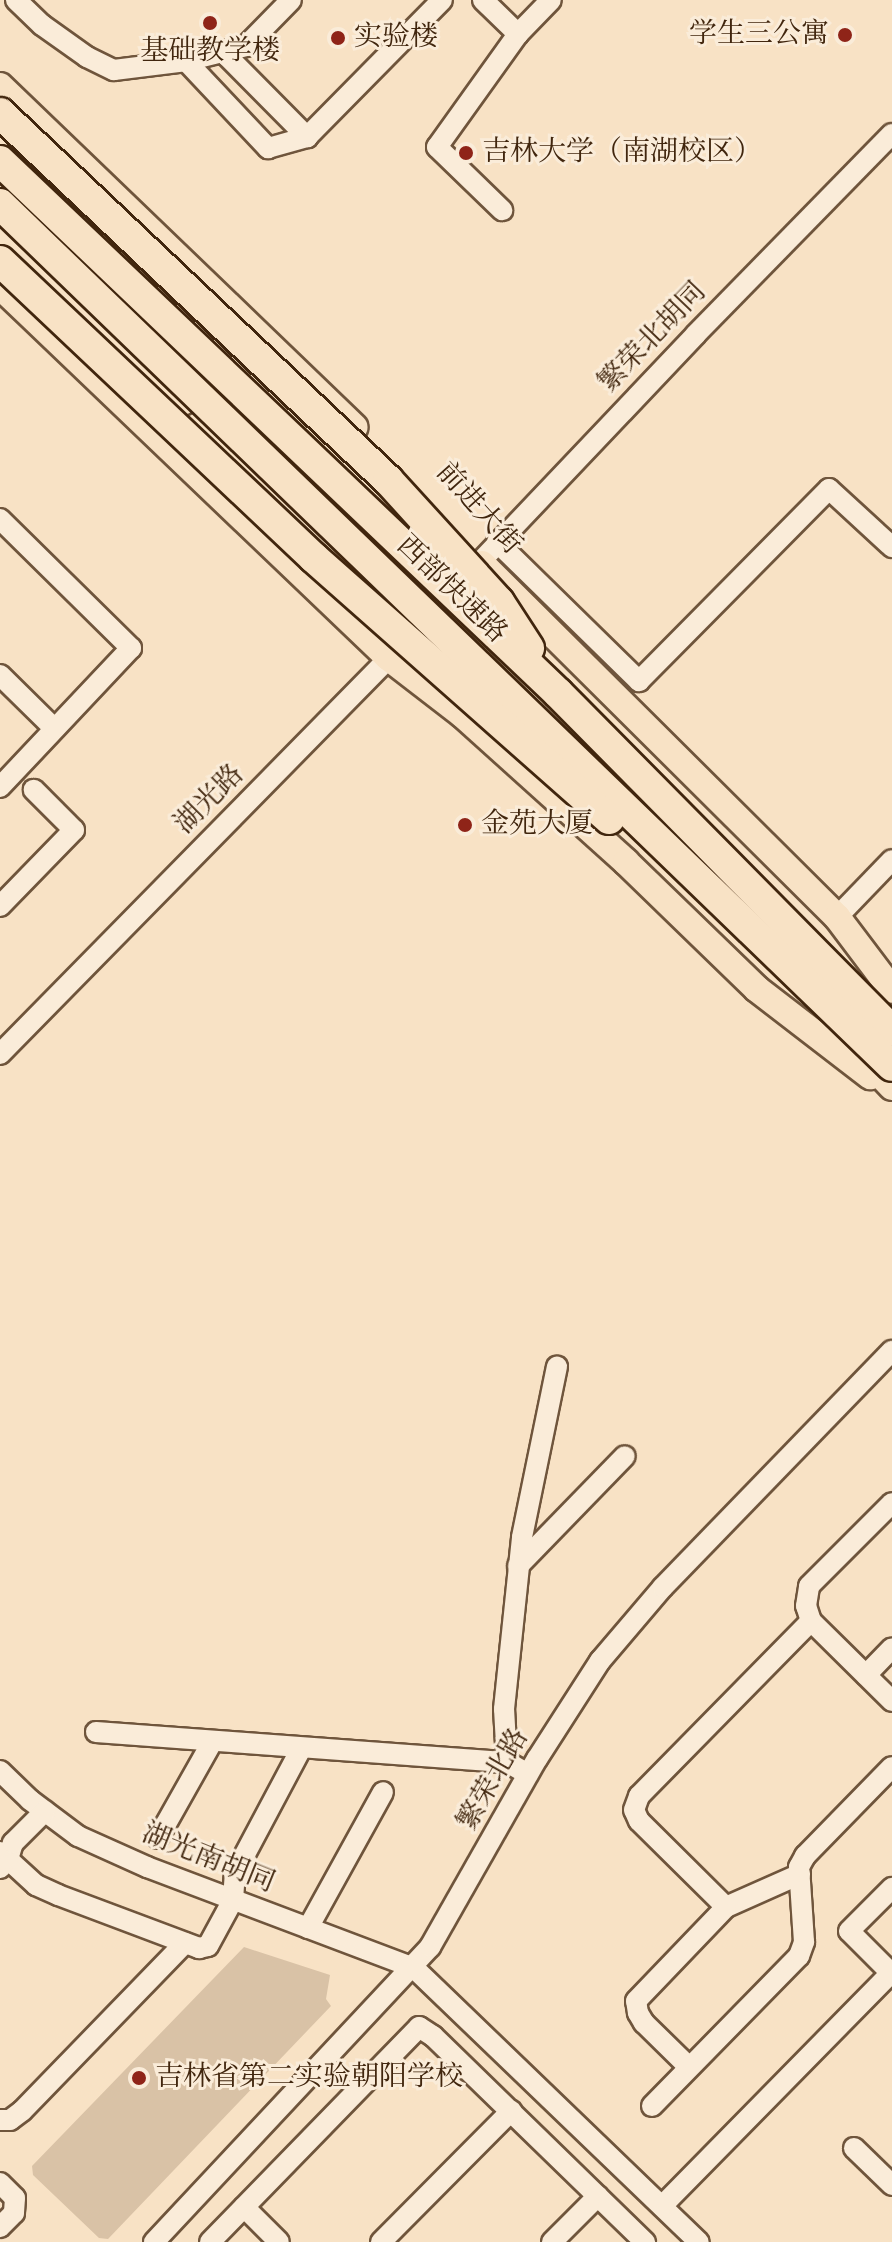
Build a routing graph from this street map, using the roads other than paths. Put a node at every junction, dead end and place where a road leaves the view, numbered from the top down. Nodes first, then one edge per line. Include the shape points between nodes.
1 (16, 0) edge
2 (291, 0) edge
3 (442, 0) edge
4 (483, 0) edge
5 (551, 0) edge
6 (518, 34) junction
7 (223, 52) junction
8 (186, 61) junction
9 (0, 86) edge
10 (0, 113) edge
11 (892, 134) edge
12 (307, 137) junction
13 (0, 143) edge
14 (0, 161) edge
15 (0, 204) edge
16 (502, 210) dead end
17 (0, 227) edge
18 (0, 261) edge
19 (0, 286) edge
20 (0, 519) edge
21 (892, 547) edge
22 (488, 551) junction
23 (458, 584) junction
24 (421, 624) junction
25 (389, 658) junction
26 (0, 675) edge
27 (558, 693) junction
28 (54, 728) junction
29 (0, 787) edge
30 (34, 790) dead end
31 (892, 860) edge
32 (0, 906) edge
33 (837, 917) junction
34 (892, 990) edge
35 (834, 1010) junction
36 (892, 1012) edge
37 (892, 1030) edge
38 (3, 1044) edge
39 (892, 1066) edge
40 (892, 1087) edge
41 (892, 1094) edge
42 (892, 1351) edge
43 (557, 1367) dead end
44 (625, 1456) dead end
45 (892, 1503) edge
46 (518, 1566) junction
47 (811, 1621) junction
48 (892, 1648) edge
49 (866, 1675) junction
50 (892, 1701) edge
51 (96, 1732) dead end
52 (212, 1742) junction
53 (301, 1749) junction
54 (507, 1762) junction
55 (892, 1767) edge
56 (0, 1771) edge
57 (528, 1774) junction
58 (383, 1792) dead end
59 (45, 1811) junction
60 (158, 1838) dead end
61 (3, 1860) edge
62 (800, 1874) junction
63 (892, 1888) edge
64 (233, 1900) junction
65 (726, 1907) junction
66 (308, 1928) junction
67 (185, 1943) junction
68 (414, 1968) junction
69 (689, 2067) junction
70 (652, 2106) dead end
71 (511, 2111) junction
72 (0, 2120) edge
73 (854, 2148) dead end
74 (0, 2183) edge
75 (892, 2185) edge
76 (598, 2196) junction
77 (662, 2206) junction
78 (244, 2207) junction
79 (0, 2227) edge
80 (154, 2242) edge
81 (210, 2242) edge
82 (279, 2242) edge
83 (381, 2242) edge
84 (552, 2242) edge
85 (645, 2242) edge
86 (699, 2242) edge

1 - 8 street via 42,25 114,70
2 - 7 street via 246,46
3 - 12 street
4 - 6 street
5 - 6 street
6 - 16 street via 437,147
7 - 8 street
7 - 12 street
8 - 12 street via 268,148
9 - 22 main road, 前进大街
10 - 27 highway, bridge via 388,480 499,602
11 - 22 street, 繁荣北胡同
13 - 23 main road
14 - 27 highway, 西部快速路, bridge
15 - 35 highway, 西部快速路, bridge
17 - 24 main road
18 - 35 highway, bridge via 314,558 691,893
19 - 25 main road
20 - 28 street via 131,648
21 - 22 street via 829,489 639,681
22 - 23 street, 繁荣北胡同
22 - 33 main road, 前进大街
23 - 24 street, 湖光路
23 - 36 main road
24 - 25 street, 湖光路
24 - 40 main road via 635,828
25 - 38 street, 湖光路
25 - 41 main road via 463,715 757,989
26 - 28 street
27 - 37 highway, 西部快速路, bridge
28 - 29 street
30 - 32 street via 74,830
31 - 33 street
33 - 34 main road, 前进大街
35 - 39 highway, 西部快速路, bridge
42 - 57 street, 繁荣北路 via 663,1587 600,1661
43 - 46 street
44 - 46 street
45 - 47 street via 809,1586 806,1606
46 - 54 street via 504,1709
47 - 49 street
47 - 65 street via 639,1796 634,1810
48 - 49 street
49 - 50 street
51 - 52 street
52 - 53 street
52 - 60 street
53 - 54 street
53 - 64 street via 235,1873
54 - 57 street
55 - 62 street via 805,1856
56 - 59 street, 湖光南胡同
57 - 68 street, 繁荣北路 via 449,1919
58 - 66 street
59 - 61 street
59 - 64 street, 湖光南胡同 via 78,1836
61 - 67 street via 47,1890
62 - 65 street
62 - 69 street via 804,1942 799,1956
63 - 77 street via 849,1931 891,1973
64 - 66 street, 湖光南胡同
64 - 67 street via 208,1946
65 - 69 street via 636,2001 644,2023
66 - 68 street, 湖光南胡同
67 - 72 street via 22,2111
68 - 77 street
68 - 80 street, 繁荣北路
69 - 70 street
71 - 76 street
71 - 78 street via 419,2027
71 - 83 street
73 - 75 street
74 - 79 street via 15,2198 14,2213
76 - 84 street
76 - 85 street
77 - 86 street
78 - 81 street
78 - 82 street

